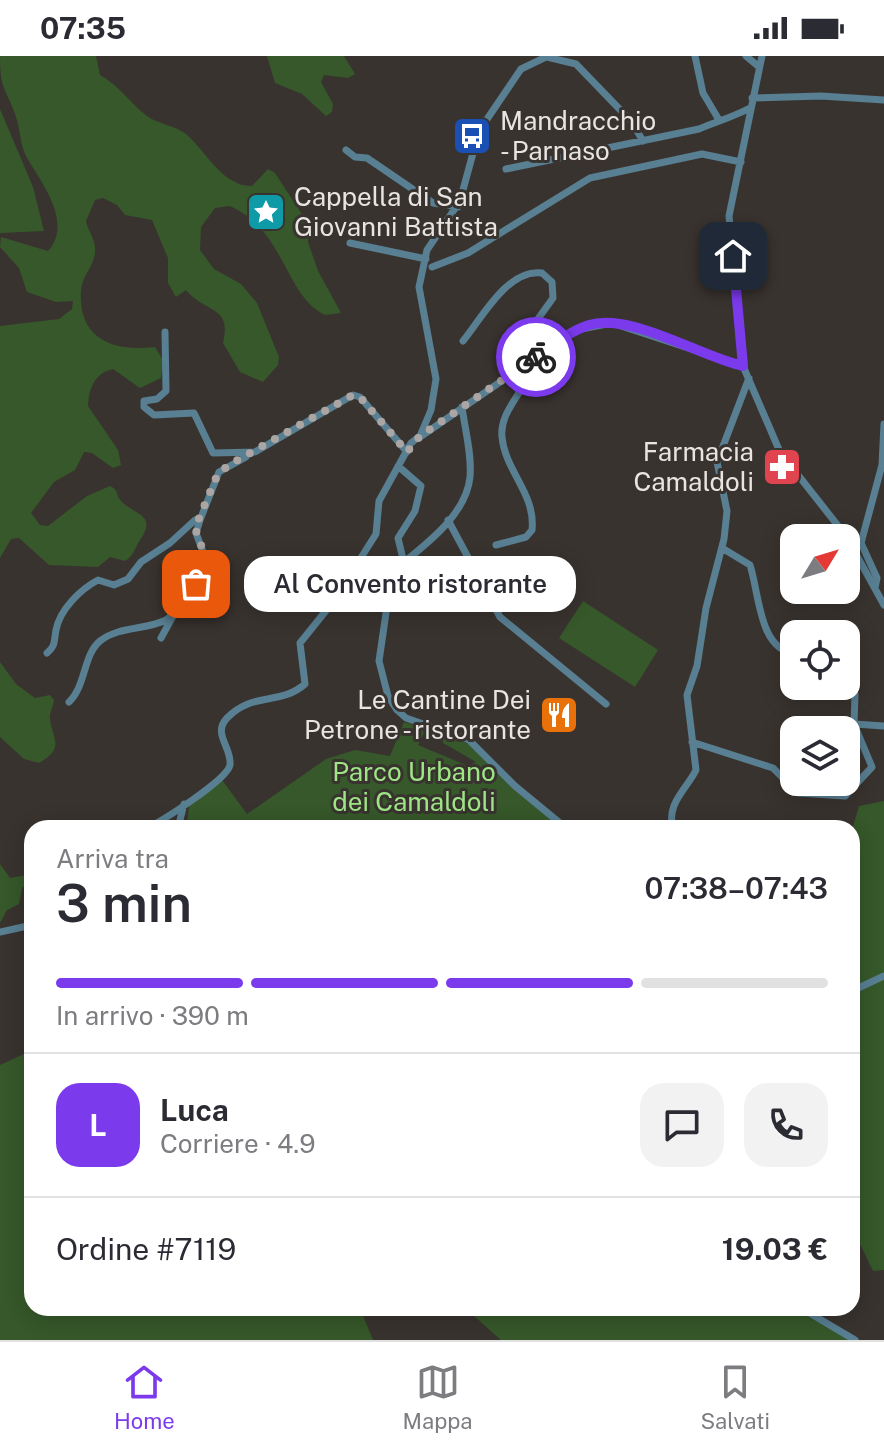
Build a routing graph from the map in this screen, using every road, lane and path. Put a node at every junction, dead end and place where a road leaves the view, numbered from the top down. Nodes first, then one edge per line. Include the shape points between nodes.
1 (547, 56) edge
2 (695, 56) edge
3 (746, 56) edge
4 (762, 56) edge
5 (758, 66) junction
6 (752, 98) junction
7 (884, 100) edge
8 (750, 108) junction
9 (719, 120) junction
10 (643, 141) junction
11 (346, 150) dead end
12 (741, 162) junction
13 (506, 169) dead end
14 (458, 207) junction
15 (350, 243) dead end
16 (426, 259) junction
17 (432, 267) dead end
18 (165, 332) dead end
19 (463, 341) dead end
20 (531, 360) junction
21 (743, 366) junction
22 (749, 378) junction
23 (462, 407) junction
24 (884, 424) edge
25 (420, 436) junction
26 (255, 452) junction
27 (407, 452) junction
28 (398, 466) junction
29 (200, 520) junction
30 (448, 520) junction
31 (496, 545) dead end
32 (722, 548) junction
33 (403, 559) junction
34 (359, 561) junction
35 (392, 572) junction
36 (875, 588) junction
37 (884, 605) edge
38 (175, 610) junction
39 (161, 638) dead end
40 (780, 649) edge
41 (47, 653) dead end
42 (69, 702) dead end
43 (606, 704) dead end
44 (860, 724) edge
45 (884, 726) edge
46 (860, 738) edge
47 (692, 742) junction
48 (780, 775) edge
49 (860, 780) edge
50 (184, 804) junction
51 (165, 820) edge
52 (180, 820) edge
53 (556, 820) edge
54 (671, 820) edge
55 (24, 926) edge
56 (0, 932) edge
57 (884, 976) edge
58 (860, 987) edge
59 (814, 1316) edge
60 (855, 1340) edge

1 - 10 street via 576,64 631,121
1 - 14 street via 521,69 479,131
2 - 9 street via 703,93
3 - 5 street
4 - 5 street
5 - 6 street
6 - 7 street
6 - 8 street
8 - 9 street
8 - 12 street
9 - 10 street
10 - 13 street
11 - 14 street via 367,158 433,203
12 - 17 street via 702,154 590,178 468,253
12 - 21 street via 729,216
14 - 16 street
15 - 16 street
16 - 25 street via 419,287 436,386
18 - 26 street via 166,391 144,401 146,412 194,413 213,453
19 - 20 street via 514,280 529,272 542,273 554,292 522,341
20 - 21 street via 576,330 603,322
20 - 23 street
20 - 31 street via 502,426 509,459 531,506 532,530 526,537
21 - 22 street
22 - 32 street via 717,462 727,511
22 - 36 street via 780,452 846,536
23 - 25 street
23 - 30 street via 470,473 467,491
24 - 36 street via 884,459 861,543 876,575
25 - 27 street
26 - 27 street via 353,395
26 - 29 street via 219,472
27 - 28 street
28 - 33 street via 421,486 415,511 398,538
28 - 34 street via 379,501 376,534
29 - 38 street via 196,533 208,565
29 - 41 street via 141,562 122,583 98,580 81,591 56,628 55,644
30 - 33 street via 433,539
30 - 43 street via 500,617
32 - 40 street via 750,565 772,642
32 - 47 street via 687,695
33 - 35 street
34 - 35 street via 367,578
34 - 50 street via 300,643 305,684 288,696 254,699 225,720 221,732 230,762 226,773
35 - 53 street via 379,661 397,710 469,740
36 - 37 street
38 - 39 street
38 - 42 street via 167,620 101,641
44 - 45 street
46 - 49 street via 872,767
47 - 48 street via 773,768
47 - 54 street via 696,770 676,799
50 - 51 street
50 - 52 street
55 - 56 street
57 - 58 street
59 - 60 street

